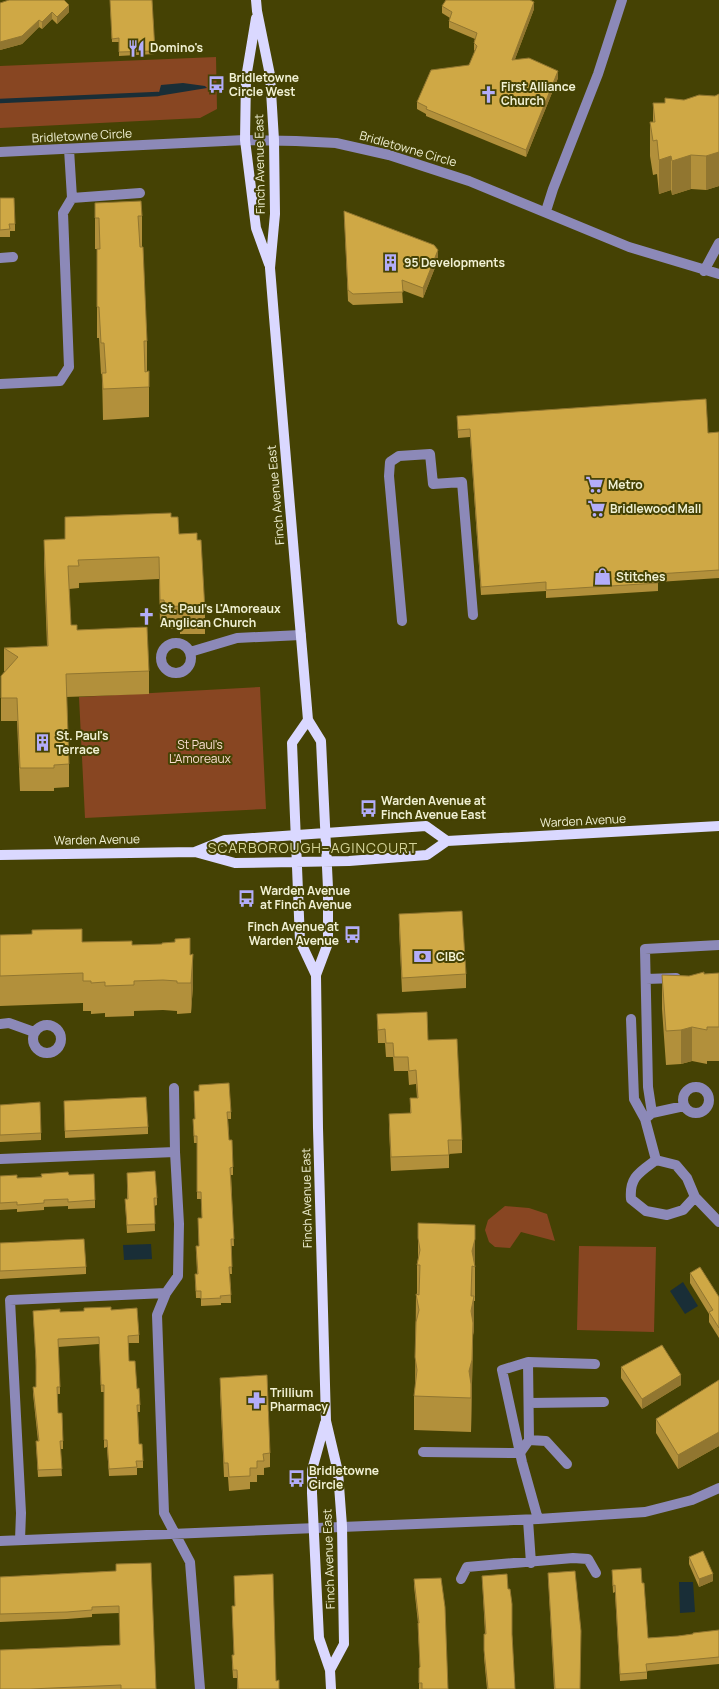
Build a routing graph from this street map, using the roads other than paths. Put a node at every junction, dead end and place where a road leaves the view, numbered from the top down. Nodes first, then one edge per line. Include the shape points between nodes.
1 (256, 0) edge
2 (622, 0) edge
3 (257, 12) junction
4 (245, 140) junction
5 (274, 140) junction
6 (69, 149) junction
7 (0, 152) edge
8 (140, 193) dead end
9 (72, 198) junction
10 (546, 212) junction
11 (719, 243) edge
12 (0, 258) edge
13 (13, 258) dead end
14 (270, 268) junction
15 (704, 270) junction
16 (719, 274) edge
17 (0, 384) edge
18 (474, 615) dead end
19 (402, 621) dead end
20 (301, 635) junction
21 (190, 652) dead end
22 (308, 720) junction
23 (719, 826) edge
24 (326, 834) junction
25 (297, 836) junction
26 (447, 841) junction
27 (195, 852) junction
28 (0, 855) edge
29 (327, 860) junction
30 (298, 861) junction
31 (719, 945) edge
32 (316, 975) junction
33 (690, 978) edge
34 (646, 979) junction
35 (631, 1019) dead end
36 (0, 1024) edge
37 (34, 1032) dead end
38 (174, 1088) dead end
39 (684, 1106) dead end
40 (648, 1116) junction
41 (175, 1152) junction
42 (0, 1159) edge
43 (656, 1160) junction
44 (695, 1197) junction
45 (719, 1222) edge
46 (166, 1294) junction
47 (528, 1362) junction
48 (595, 1364) dead end
49 (604, 1402) dead end
50 (529, 1403) junction
51 (326, 1421) junction
52 (529, 1440) junction
53 (423, 1452) dead end
54 (520, 1453) junction
55 (567, 1464) dead end
56 (719, 1488) edge
57 (533, 1519) junction
58 (342, 1526) junction
59 (313, 1527) junction
60 (174, 1533) junction
61 (20, 1540) junction
62 (0, 1541) edge
63 (531, 1562) junction
64 (596, 1573) dead end
65 (461, 1579) dead end
66 (330, 1670) junction
67 (200, 1689) edge
68 (331, 1689) edge

1 - 3 main road, Finch Avenue East
2 - 10 street via 598,74
3 - 4 main road, Finch Avenue East via 246,78
3 - 5 main road, Finch Avenue East via 270,75
4 - 5 street, Bridletowne Circle
4 - 6 street, Bridletowne Circle
4 - 14 main road, Finch Avenue East via 256,228
5 - 10 street, Bridletowne Circle via 336,144 389,155 469,181
5 - 14 main road, Finch Avenue East via 275,214
6 - 7 street, Bridletowne Circle
6 - 9 street
8 - 9 street
9 - 17 street via 63,213 69,367 60,382
10 - 15 street, Bridletowne Circle via 629,247
11 - 15 street
12 - 13 street
14 - 20 main road, Finch Avenue East
15 - 16 street, Bridletowne Circle
18 - 19 street via 462,482 433,484 430,454 399,456 390,462 389,476
20 - 21 street via 237,638
20 - 22 main road, Finch Avenue East
22 - 24 main road, Finch Avenue East via 321,741
22 - 25 main road, Finch Avenue East via 292,743
23 - 26 main road, Warden Avenue
24 - 25 main road, Warden Avenue
24 - 26 main road, Warden Avenue via 426,826
24 - 29 main road, Finch Avenue East
25 - 27 main road, Warden Avenue via 225,840
25 - 30 main road, Finch Avenue East
26 - 29 main road, Warden Avenue via 427,855 349,861
27 - 28 main road, Warden Avenue
27 - 30 main road, Warden Avenue via 235,863
29 - 30 main road, Warden Avenue
29 - 32 main road, Finch Avenue East via 328,943
30 - 32 main road, Finch Avenue East via 300,941
31 - 34 street via 645,949
32 - 51 main road, Finch Avenue East
33 - 34 street
34 - 40 street
35 - 40 street via 634,1099
36 - 37 street via 9,1023
38 - 41 street
39 - 40 street
40 - 43 street
41 - 42 street
41 - 46 street via 179,1224 178,1276
43 - 44 street via 676,1165 687,1178
43 - 44 street via 634,1178 630,1188 631,1199 646,1211 667,1215 683,1210
44 - 45 street
46 - 60 street via 157,1315 164,1514
46 - 61 street via 10,1300
47 - 48 street
47 - 50 street
47 - 54 street via 502,1370
49 - 50 street
50 - 52 street
51 - 58 main road, Finch Avenue East via 338,1472
51 - 59 main road, Finch Avenue East via 312,1470
52 - 54 street
52 - 55 street via 546,1441
53 - 54 street
54 - 57 street
56 - 57 street via 692,1500 645,1512
57 - 58 street
57 - 63 street
58 - 59 street
58 - 66 main road, Finch Avenue East via 344,1644
59 - 60 street
59 - 66 main road, Finch Avenue East via 319,1638
60 - 61 street
60 - 67 street via 190,1562
61 - 62 street
63 - 64 street via 588,1559
63 - 65 street via 467,1567
66 - 68 main road, Finch Avenue East

